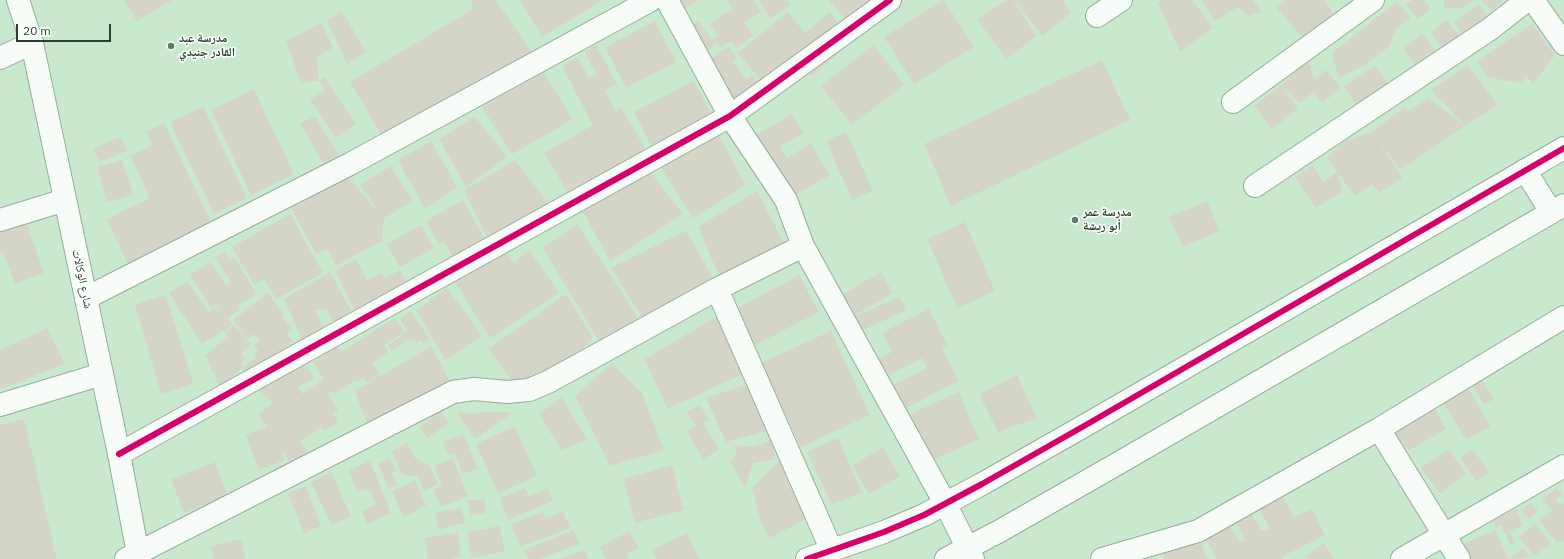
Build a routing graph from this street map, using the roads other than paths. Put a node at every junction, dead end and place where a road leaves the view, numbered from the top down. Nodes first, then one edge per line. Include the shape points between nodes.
1 (18, 0) edge
2 (651, 0) edge
3 (667, 0) edge
4 (890, 0) edge
5 (1121, 0) edge
6 (1373, 0) edge
7 (1527, 0) edge
8 (1534, 0) edge
9 (1097, 16) dead end
10 (32, 43) junction
11 (1564, 44) edge
12 (0, 58) edge
13 (1233, 102) dead end
14 (730, 116) junction
15 (1564, 148) edge
16 (1525, 170) junction
17 (1255, 186) dead end
18 (65, 200) junction
19 (1558, 209) edge
20 (0, 220) edge
21 (802, 246) junction
22 (717, 289) junction
23 (86, 298) junction
24 (1564, 317) edge
25 (102, 374) junction
26 (0, 405) edge
27 (1379, 429) junction
28 (119, 454) junction
29 (1564, 466) edge
30 (945, 503) junction
31 (1444, 535) junction
32 (832, 551) junction
33 (970, 554) edge
34 (134, 557) edge
35 (807, 559) edge
36 (946, 559) edge
37 (1102, 559) edge
38 (1402, 559) edge
39 (1459, 559) edge

1 - 10 street, شارع الوكالات
2 - 23 street via 350,164
3 - 14 street
4 - 14 street
5 - 9 street
6 - 13 street
7 - 17 street via 1490,29
8 - 11 street
10 - 12 street
10 - 18 street, شارع الوكالات
14 - 21 street via 786,200
14 - 28 street
15 - 16 street
16 - 19 street
16 - 30 street via 1091,422
18 - 20 street
18 - 23 street, شارع الوكالات
19 - 33 street via 1117,464
21 - 22 street
21 - 30 street
22 - 32 street
22 - 34 street via 529,390 508,392 474,389 453,392
23 - 25 street, شارع الوكالات
24 - 27 street
25 - 26 street
25 - 28 street, شارع الوكالات
27 - 31 street
27 - 37 street via 1198,531
28 - 34 street, شارع الوكالات
29 - 31 street
30 - 32 street via 884,532
30 - 33 street
31 - 38 street
31 - 39 street
32 - 35 street
33 - 36 street

